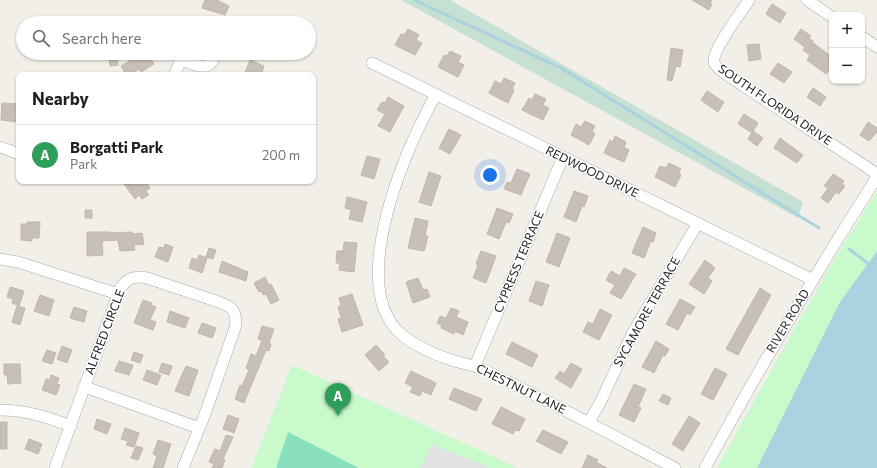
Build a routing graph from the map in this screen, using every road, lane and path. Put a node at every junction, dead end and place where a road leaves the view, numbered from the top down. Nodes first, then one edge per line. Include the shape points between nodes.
1 (749, 0) edge
2 (807, 0) edge
3 (829, 15) edge
4 (865, 39) edge
5 (877, 47) edge
6 (181, 60) edge
7 (189, 60) edge
8 (212, 60) edge
9 (372, 63) dead end
10 (175, 72) edge
11 (436, 94) junction
12 (0, 147) edge
13 (16, 153) edge
14 (563, 157) junction
15 (877, 176) edge
16 (698, 224) junction
17 (0, 259) edge
18 (812, 280) junction
19 (118, 294) junction
20 (476, 366) junction
21 (85, 387) junction
22 (0, 410) edge
23 (589, 422) junction
24 (71, 426) junction
25 (199, 428) junction
26 (55, 468) edge
27 (183, 468) edge
28 (675, 468) edge
29 (705, 468) edge

1 - 15 street, SOUTH FLORIDA DRIVE via 721,41 714,59 716,65
2 - 3 street
4 - 5 street
6 - 10 street
7 - 8 street via 199,67 206,66
9 - 11 street, REDWOOD DRIVE
11 - 14 street, REDWOOD DRIVE
11 - 20 street, CHESTNUT LANE via 408,151 394,191 381,245 378,286 384,311 400,334 428,351
12 - 13 street
14 - 16 street, REDWOOD DRIVE
14 - 20 street, CYPRESS TERRACE
15 - 18 street, RIVER ROAD
16 - 18 street, REDWOOD DRIVE
16 - 23 street, SYCAMORE TERRACE via 632,334
17 - 19 street via 18,262
18 - 29 street, RIVER ROAD
19 - 21 street, ALFRED CIRCLE
19 - 25 street, ALFRED CIRCLE via 127,280 142,277 219,302 234,312 236,320 233,334
20 - 23 street, CHESTNUT LANE
21 - 24 street, ALFRED CIRCLE
21 - 25 street
22 - 24 street via 35,413
23 - 28 street, CHESTNUT LANE
24 - 26 street, ALFRED CIRCLE
25 - 27 street, ALFRED CIRCLE

